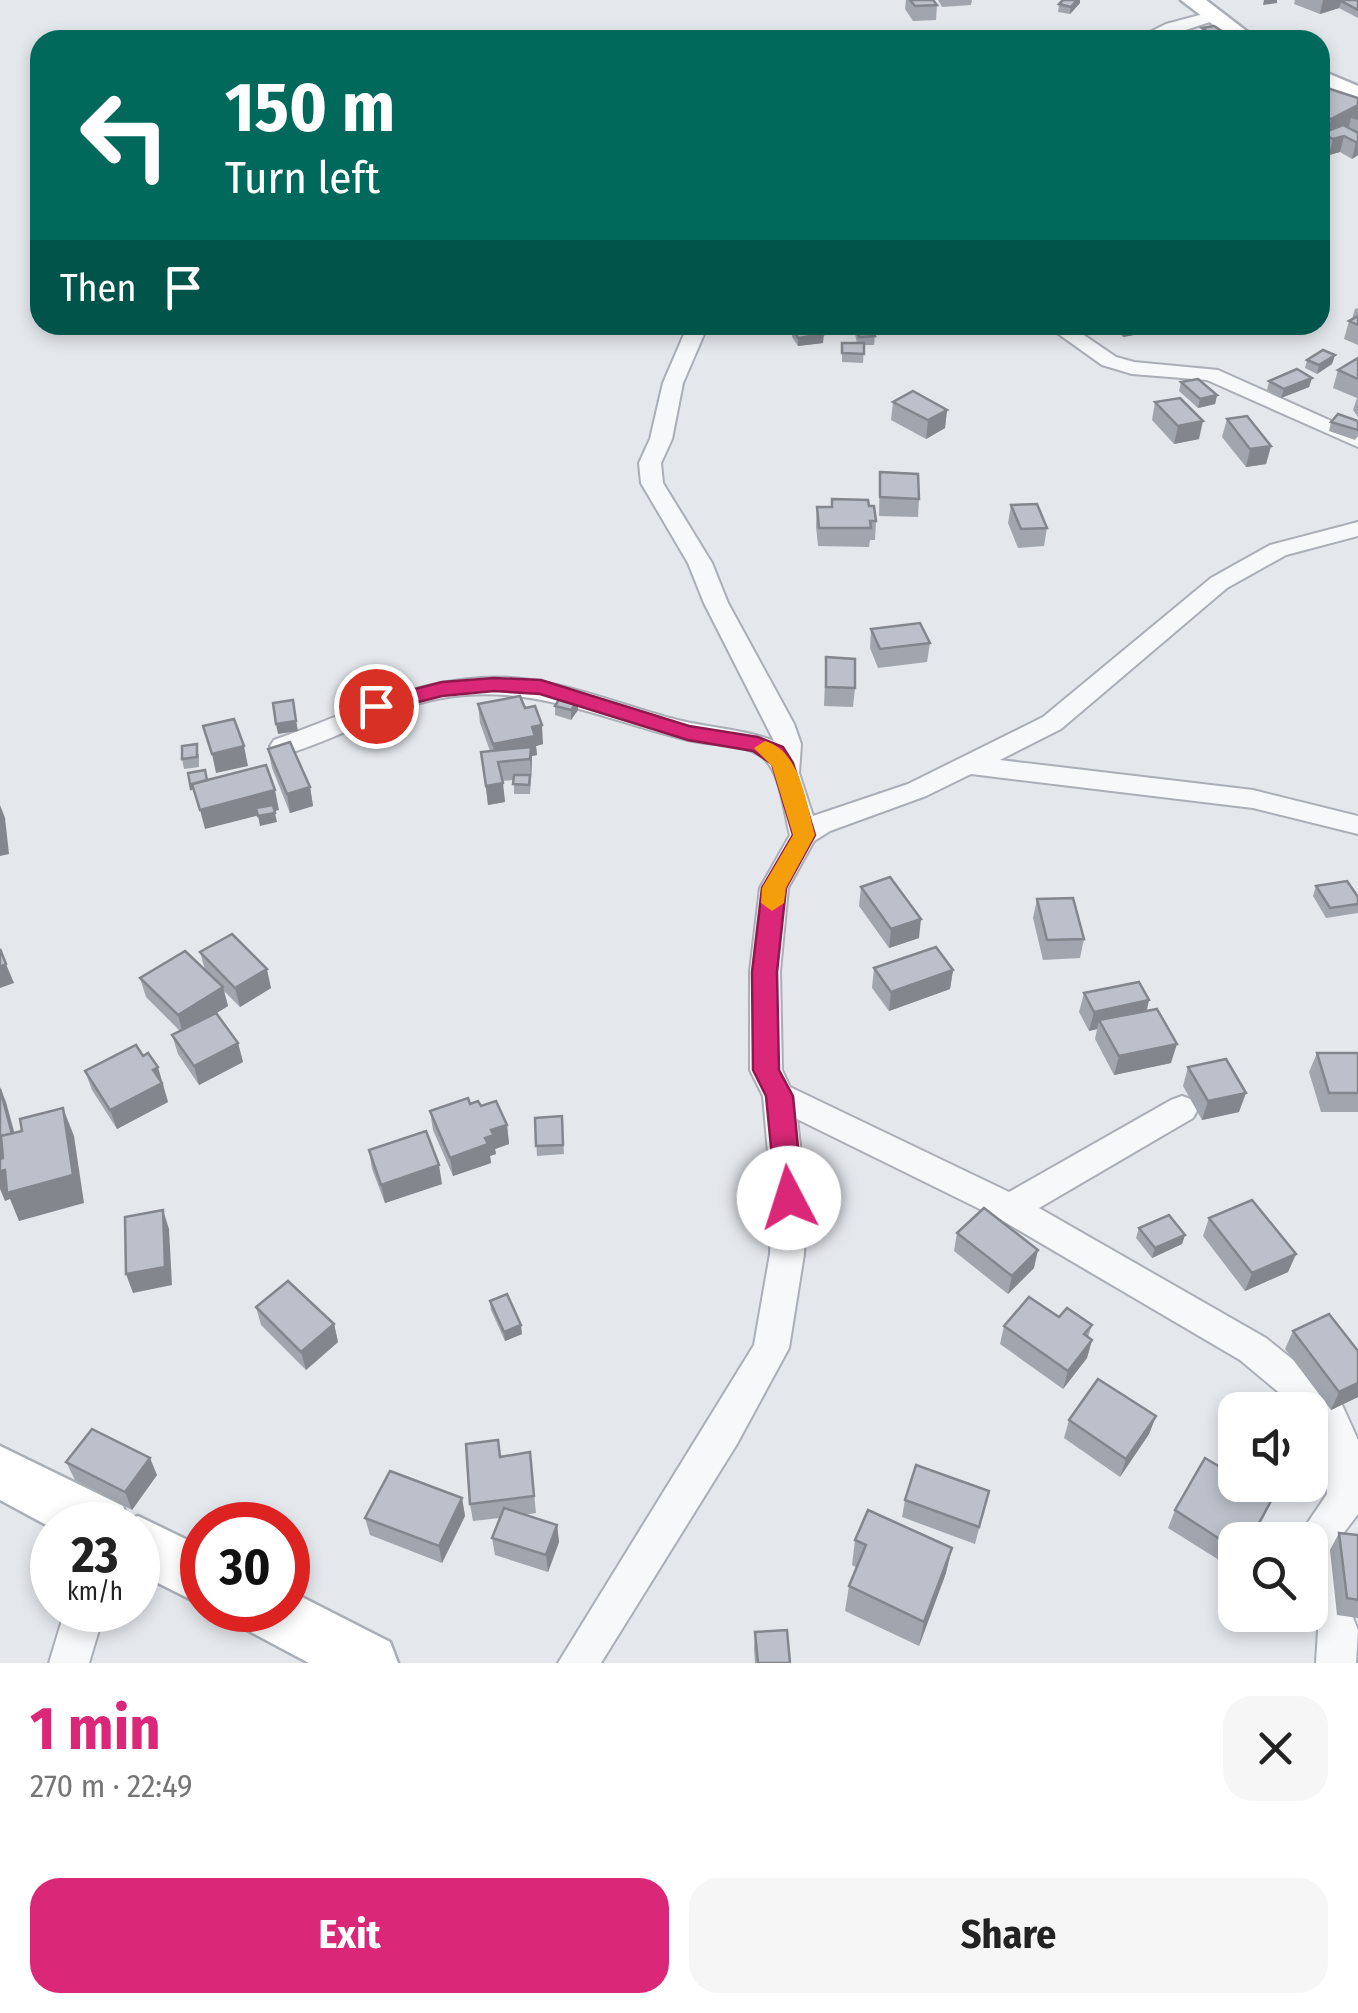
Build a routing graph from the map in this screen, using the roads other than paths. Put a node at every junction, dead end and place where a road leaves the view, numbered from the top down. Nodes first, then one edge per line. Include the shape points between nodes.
1 (1192, 0) edge
2 (1211, 16) junction
3 (1164, 30) edge
4 (1232, 30) edge
5 (1330, 81) edge
6 (1358, 94) edge
7 (694, 335) edge
8 (1071, 335) edge
9 (1358, 441) edge
10 (1358, 528) edge
11 (283, 746) edge
12 (969, 765) junction
13 (786, 774) junction
14 (1358, 825) edge
15 (804, 835) junction
16 (780, 1096) junction
17 (1182, 1109) dead end
18 (1010, 1208) junction
19 (0, 1472) edge
20 (58, 1502) edge
21 (79, 1632) edge
22 (309, 1632) edge
23 (70, 1663) edge
24 (369, 1663) edge
25 (578, 1663) edge
26 (1336, 1663) edge

1 - 2 street
2 - 3 street
2 - 4 street
5 - 6 street
7 - 13 street via 672,383 650,464 652,483 780,724 788,744
8 - 9 street via 1132,368 1210,374
10 - 12 street via 1278,550 1220,582 1052,722
11 - 13 street via 376,706 442,689 526,686 688,732 758,744 775,752
12 - 14 street via 1253,799
12 - 15 street
13 - 15 street
15 - 16 street via 774,888 764,972 766,1070
16 - 18 street
16 - 25 street via 789,1198 771,1348
17 - 18 street
18 - 26 street via 1253,1349 1325,1408 1344,1448 1346,1500 1319,1534 1323,1593 1338,1630
19 - 20 street
21 - 23 street
22 - 24 street

